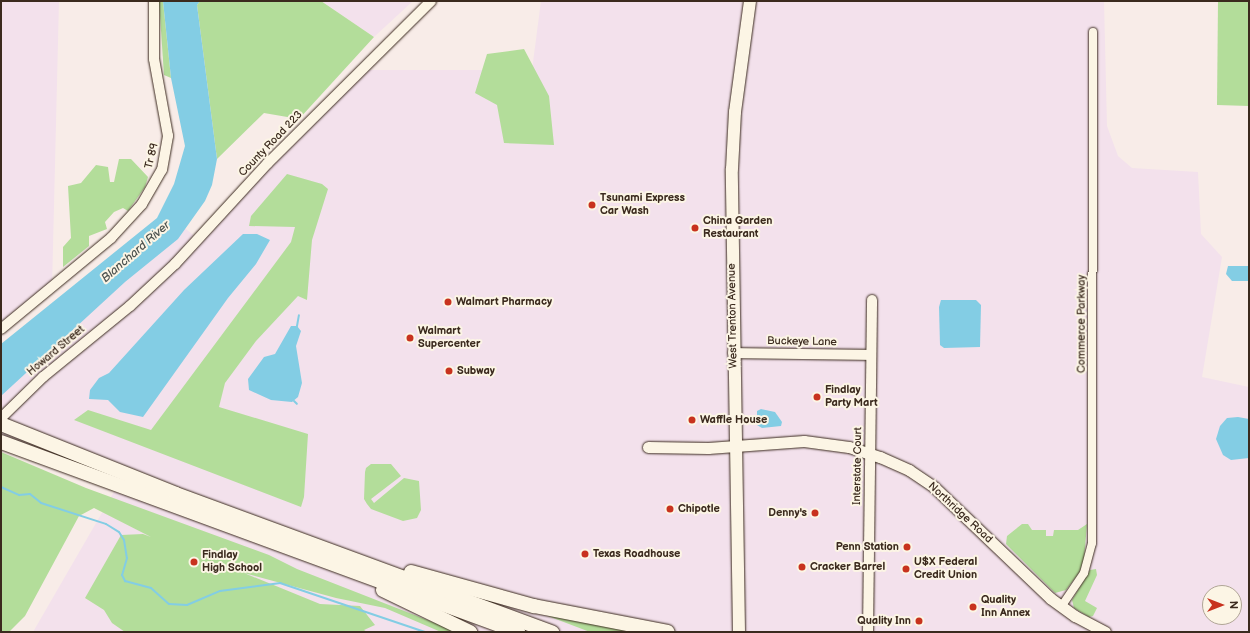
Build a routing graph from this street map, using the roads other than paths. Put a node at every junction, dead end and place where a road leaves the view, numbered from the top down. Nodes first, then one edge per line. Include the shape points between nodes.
1 (154, 1) edge
2 (431, 1) edge
3 (750, 1) edge
4 (1094, 32) dead end
5 (872, 300) dead end
6 (130, 306) joint
7 (1, 329) edge
8 (733, 354) junction
9 (871, 355) junction
10 (1, 418) edge
11 (1, 424) edge
12 (1, 442) edge
13 (735, 446) junction
14 (648, 447) dead end
15 (870, 453) junction
16 (292, 549) junction
17 (332, 552) junction
18 (1061, 607) junction
19 (470, 632) edge
20 (518, 632) edge
21 (552, 632) edge
22 (668, 632) edge
23 (739, 632) edge
24 (868, 632) edge
25 (1105, 632) edge

1 - 7 street, Tr 89 via 154,59 168,136 162,170 149,194 129,220 63,279
2 - 6 street, County Road 223 via 268,164 175,264
3 - 8 main road, West Trenton Avenue via 734,124
4 - 18 street, Commerce Parkway via 1092,543 1084,572
5 - 9 street, Interstate Court
6 - 10 street, Howard Street via 43,377
8 - 9 street, Buckeye Lane
8 - 13 main road, West Trenton Avenue
9 - 15 street, Interstate Court
11 - 17 highway via 176,494
12 - 16 highway
13 - 14 main road, Northridge Road via 666,449
13 - 15 main road, Northridge Road via 804,441 842,445
13 - 23 main road, West Trenton Avenue
15 - 18 main road, Northridge Road via 909,470 934,487
15 - 24 street, Interstate Court
16 - 19 highway
16 - 20 highway
17 - 21 highway
17 - 22 highway via 534,606
18 - 25 main road, Northridge Road

